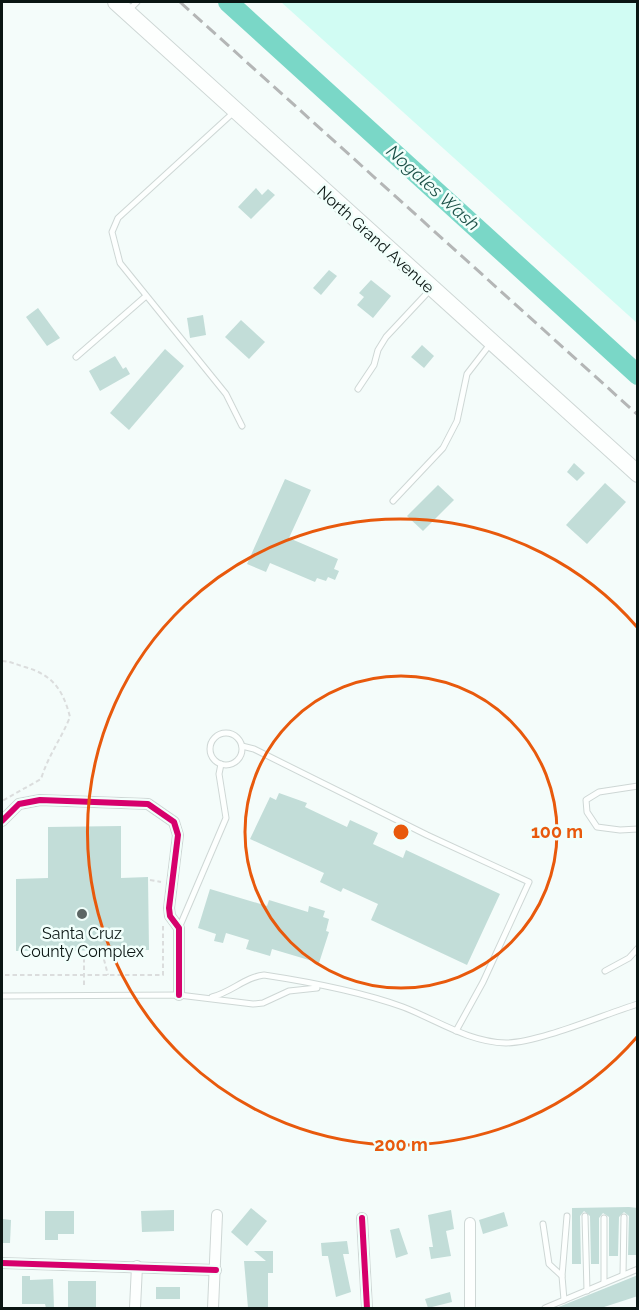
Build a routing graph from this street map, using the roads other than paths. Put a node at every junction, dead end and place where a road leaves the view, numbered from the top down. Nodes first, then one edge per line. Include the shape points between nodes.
1 (127, 5) edge
2 (236, 111) junction
3 (431, 289) junction
4 (146, 296) junction
5 (492, 343) junction
6 (76, 357) dead end
7 (358, 388) dead end
8 (242, 426) dead end
9 (638, 474) edge
10 (393, 501) dead end
11 (242, 746) junction
12 (220, 764) junction
13 (638, 786) edge
14 (2, 821) edge
15 (638, 829) edge
16 (179, 927) junction
17 (638, 948) edge
18 (605, 971) dead end
19 (324, 987) junction
20 (179, 995) junction
21 (2, 996) edge
22 (212, 997) junction
23 (638, 1004) edge
24 (456, 1031) junction
25 (218, 1215) dead end
26 (567, 1216) dead end
27 (585, 1216) dead end
28 (624, 1217) dead end
29 (362, 1218) dead end
30 (604, 1218) dead end
31 (470, 1223) dead end
32 (543, 1224) dead end
33 (2, 1263) edge
34 (137, 1266) junction
35 (638, 1269) edge
36 (216, 1270) junction
37 (623, 1275) junction
38 (562, 1276) junction
39 (604, 1283) junction
40 (587, 1291) junction
41 (564, 1300) junction
42 (135, 1308) edge
43 (213, 1308) edge
44 (367, 1308) edge
45 (470, 1308) edge
46 (544, 1308) edge

1 - 2 main road, North Grand Avenue
2 - 3 main road, North Grand Avenue
2 - 4 lane via 118,218 112,232 120,263
3 - 5 main road, North Grand Avenue
3 - 7 lane via 386,337
4 - 6 lane
4 - 8 lane via 226,394
5 - 9 main road, North Grand Avenue
5 - 10 lane via 467,374 457,422 443,448
11 - 12 lane via 235,762
11 - 12 lane via 233,734 223,733 214,738 211,753
11 - 24 lane via 254,748 529,882
12 - 16 lane via 226,818
13 - 15 lane via 598,792 586,800 587,812 597,827
14 - 16 street via 19,804 40,800 148,804 174,822 178,835 169,908
16 - 20 street
17 - 18 lane via 629,958
19 - 22 lane via 289,991 253,1004
19 - 22 lane via 264,975
19 - 24 lane via 403,1007
20 - 21 lane
20 - 22 lane
23 - 24 lane via 506,1043
25 - 36 street
26 - 38 lane
27 - 40 lane
28 - 37 lane
29 - 44 street
30 - 39 lane
31 - 45 street
32 - 38 lane via 549,1264
33 - 34 street
34 - 36 street
34 - 42 street
35 - 37 lane
36 - 43 street
37 - 39 lane
38 - 41 lane
39 - 40 lane
40 - 41 lane
41 - 46 lane

